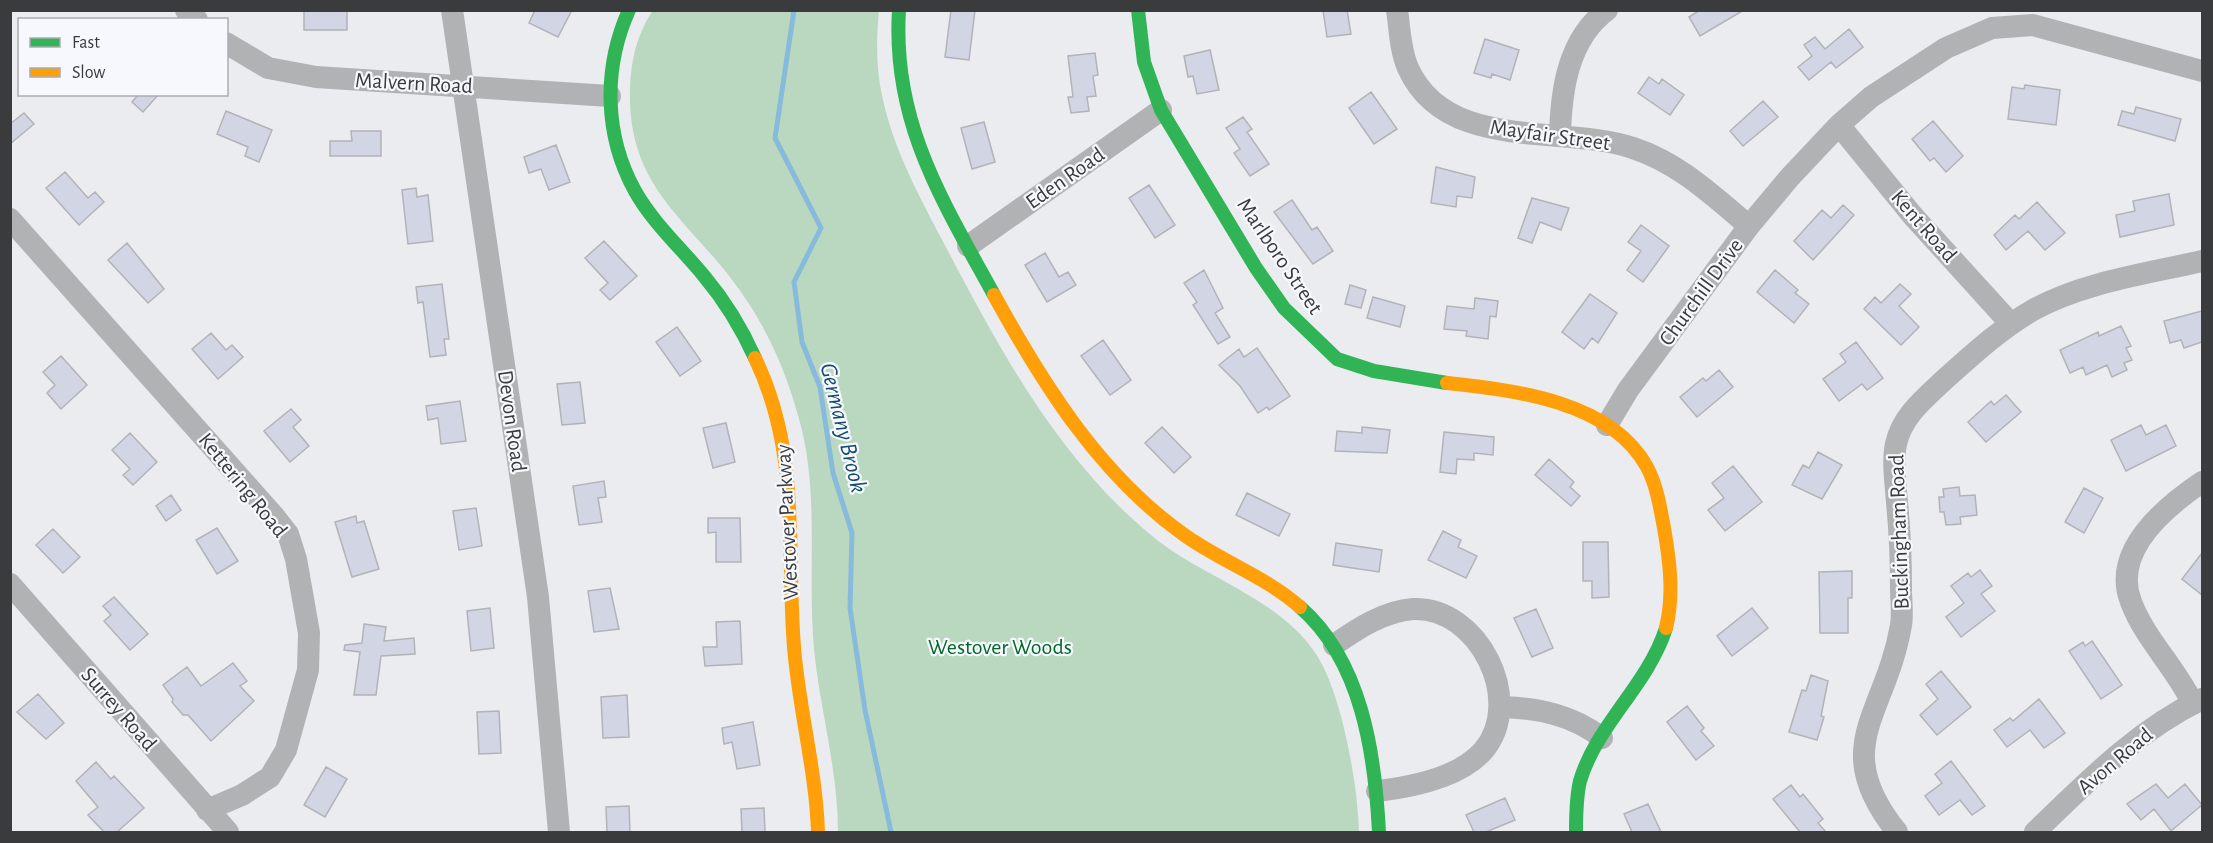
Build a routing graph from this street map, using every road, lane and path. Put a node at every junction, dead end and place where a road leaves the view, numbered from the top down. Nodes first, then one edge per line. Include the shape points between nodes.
1 (452, 10) edge
2 (629, 10) edge
3 (899, 10) edge
4 (1138, 10) edge
5 (1397, 10) edge
6 (1607, 10) edge
7 (1990, 19) edge
8 (228, 44) edge
9 (2202, 71) edge
10 (464, 86) junction
11 (610, 96) junction
12 (1161, 110) junction
13 (1839, 125) junction
14 (1560, 136) junction
15 (10, 219) edge
16 (1749, 226) junction
17 (968, 246) junction
18 (2202, 261) edge
19 (2011, 324) junction
20 (1607, 425) junction
21 (2202, 482) edge
22 (10, 584) edge
23 (1334, 645) junction
24 (2198, 702) edge
25 (1501, 707) junction
26 (1602, 738) junction
27 (1377, 791) junction
28 (207, 810) junction
29 (228, 832) edge
30 (559, 832) edge
31 (818, 832) edge
32 (1379, 832) edge
33 (1576, 832) edge
34 (1897, 832) edge
35 (2035, 832) edge

1 - 10 street, Devon Road
2 - 11 street, Westover Parkway via 613,56
3 - 17 street via 897,54 909,118 926,165
4 - 12 street, Marlboro Street via 1141,58
5 - 14 street, Mayfair Street via 1408,69 1442,109 1487,128
6 - 14 street via 1585,32 1566,74
7 - 9 street, Churchill Drive via 2054,29
7 - 13 street, Churchill Drive via 1871,97
8 - 10 street, Malvern Road via 268,68 291,74
10 - 11 street, Malvern Road
10 - 30 street, Devon Road via 538,597
11 - 31 street, Westover Parkway via 615,148 628,183 648,214 711,285 739,325 762,373 780,426 788,471 794,651 816,792
12 - 17 street, Eden Road
12 - 20 street, Marlboro Street via 1285,309 1337,359 1387,375 1546,396 1585,411
13 - 16 street, Churchill Drive
13 - 19 street, Kent Road via 1913,216
14 - 16 street, Mayfair Street via 1606,140 1658,157 1686,174
15 - 28 street, Kettering Road via 288,534 309,633 308,670 286,750 270,777
16 - 20 street, Churchill Drive via 1628,390
17 - 23 street via 1020,340 1098,454 1166,522 1280,593 1317,623
18 - 19 street, Buckingham Road via 2077,292
19 - 34 street, Buckingham Road via 1917,405 1903,424 1895,446 1901,624 1865,737 1862,762 1878,808
20 - 26 street via 1643,459 1652,476 1673,587 1671,610 1655,657
21 - 24 street via 2156,519 2138,542 2126,584 2140,619
22 - 28 street, Surrey Road
23 - 25 street via 1383,616 1411,609 1435,612 1461,626 1483,652 1497,680
23 - 27 street via 1351,682
24 - 35 street, Avon Road via 2119,752
25 - 26 street via 1565,717
25 - 27 street via 1490,741 1460,769
26 - 33 street via 1582,769 1577,787
27 - 32 street
28 - 29 street, Surrey Road

